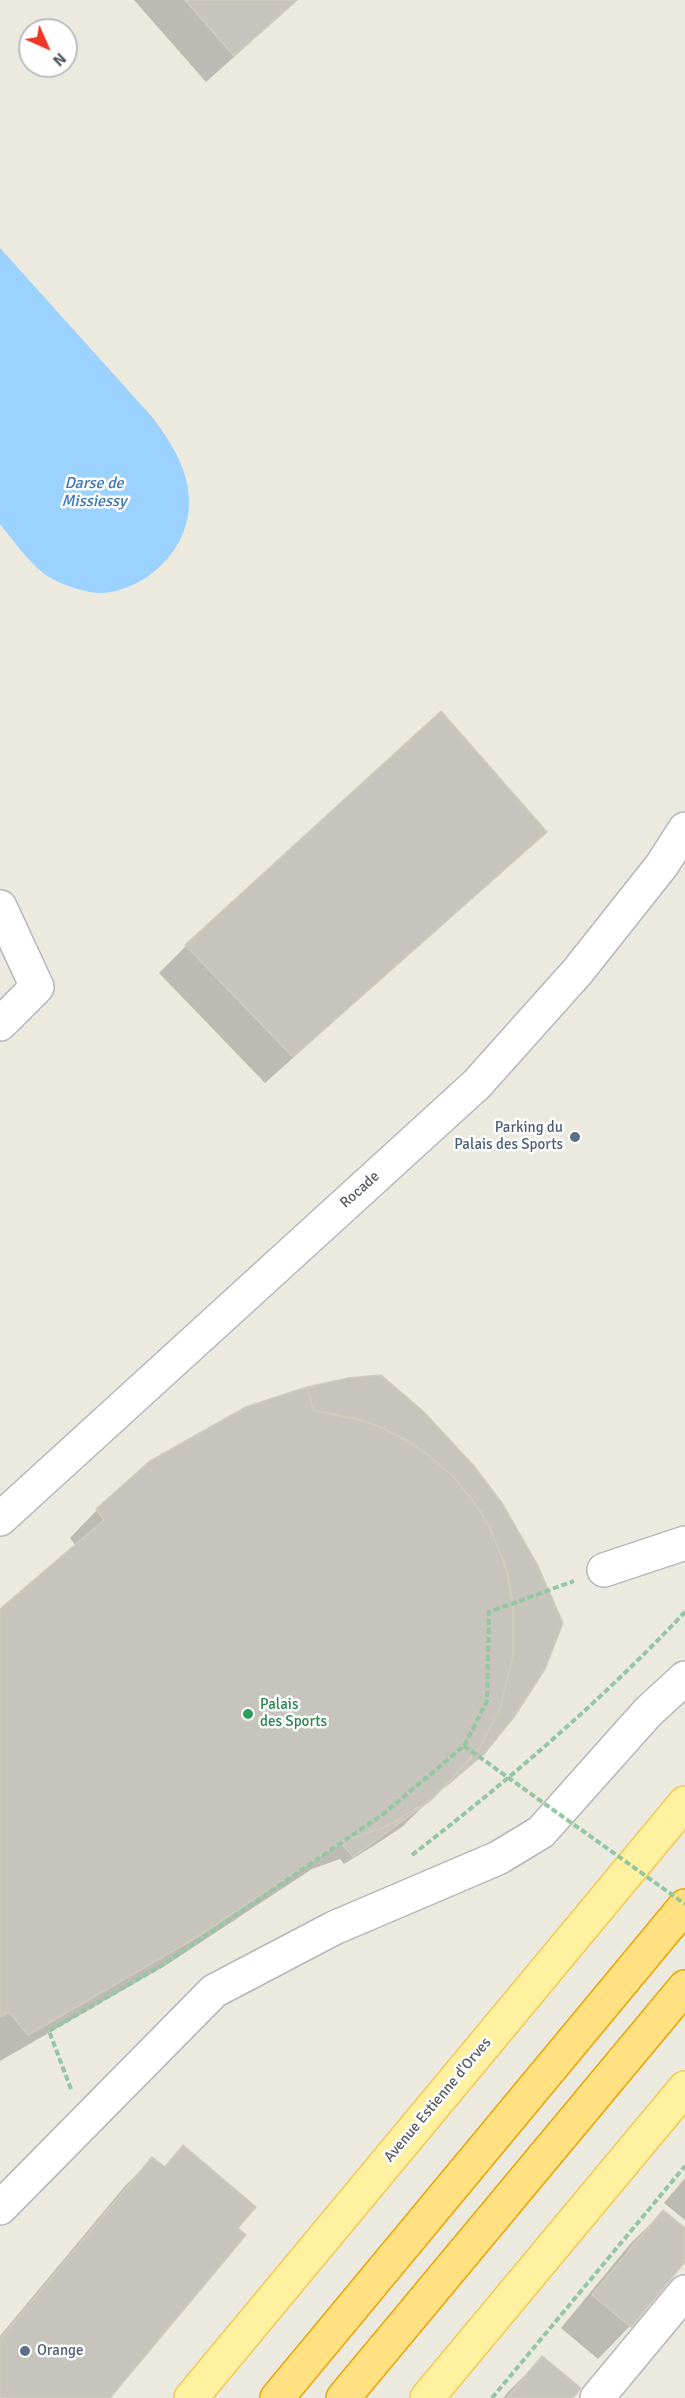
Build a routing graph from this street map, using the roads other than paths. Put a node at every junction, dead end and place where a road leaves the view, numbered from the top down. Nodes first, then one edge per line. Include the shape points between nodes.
1 (685, 829) edge
2 (0, 907) edge
3 (0, 1024) edge
4 (0, 1519) edge
5 (685, 1543) edge
6 (604, 1570) road end
7 (685, 1678) edge
8 (685, 1803) edge
9 (685, 1905) edge
10 (685, 1987) edge
11 (685, 2088) edge
12 (0, 2208) edge
13 (685, 2292) edge
14 (190, 2398) edge
15 (277, 2398) edge
16 (343, 2398) edge
17 (427, 2398) edge
18 (597, 2398) edge

1 - 4 street, Rocade via 662,865 578,971 477,1084
2 - 3 street via 38,987
5 - 6 street
7 - 12 street via 648,1712 541,1832 498,1858 334,1928 214,1991
8 - 14 main road, Avenue Estienne d'Orves
9 - 15 highway
10 - 16 highway
11 - 17 main road
13 - 18 street

